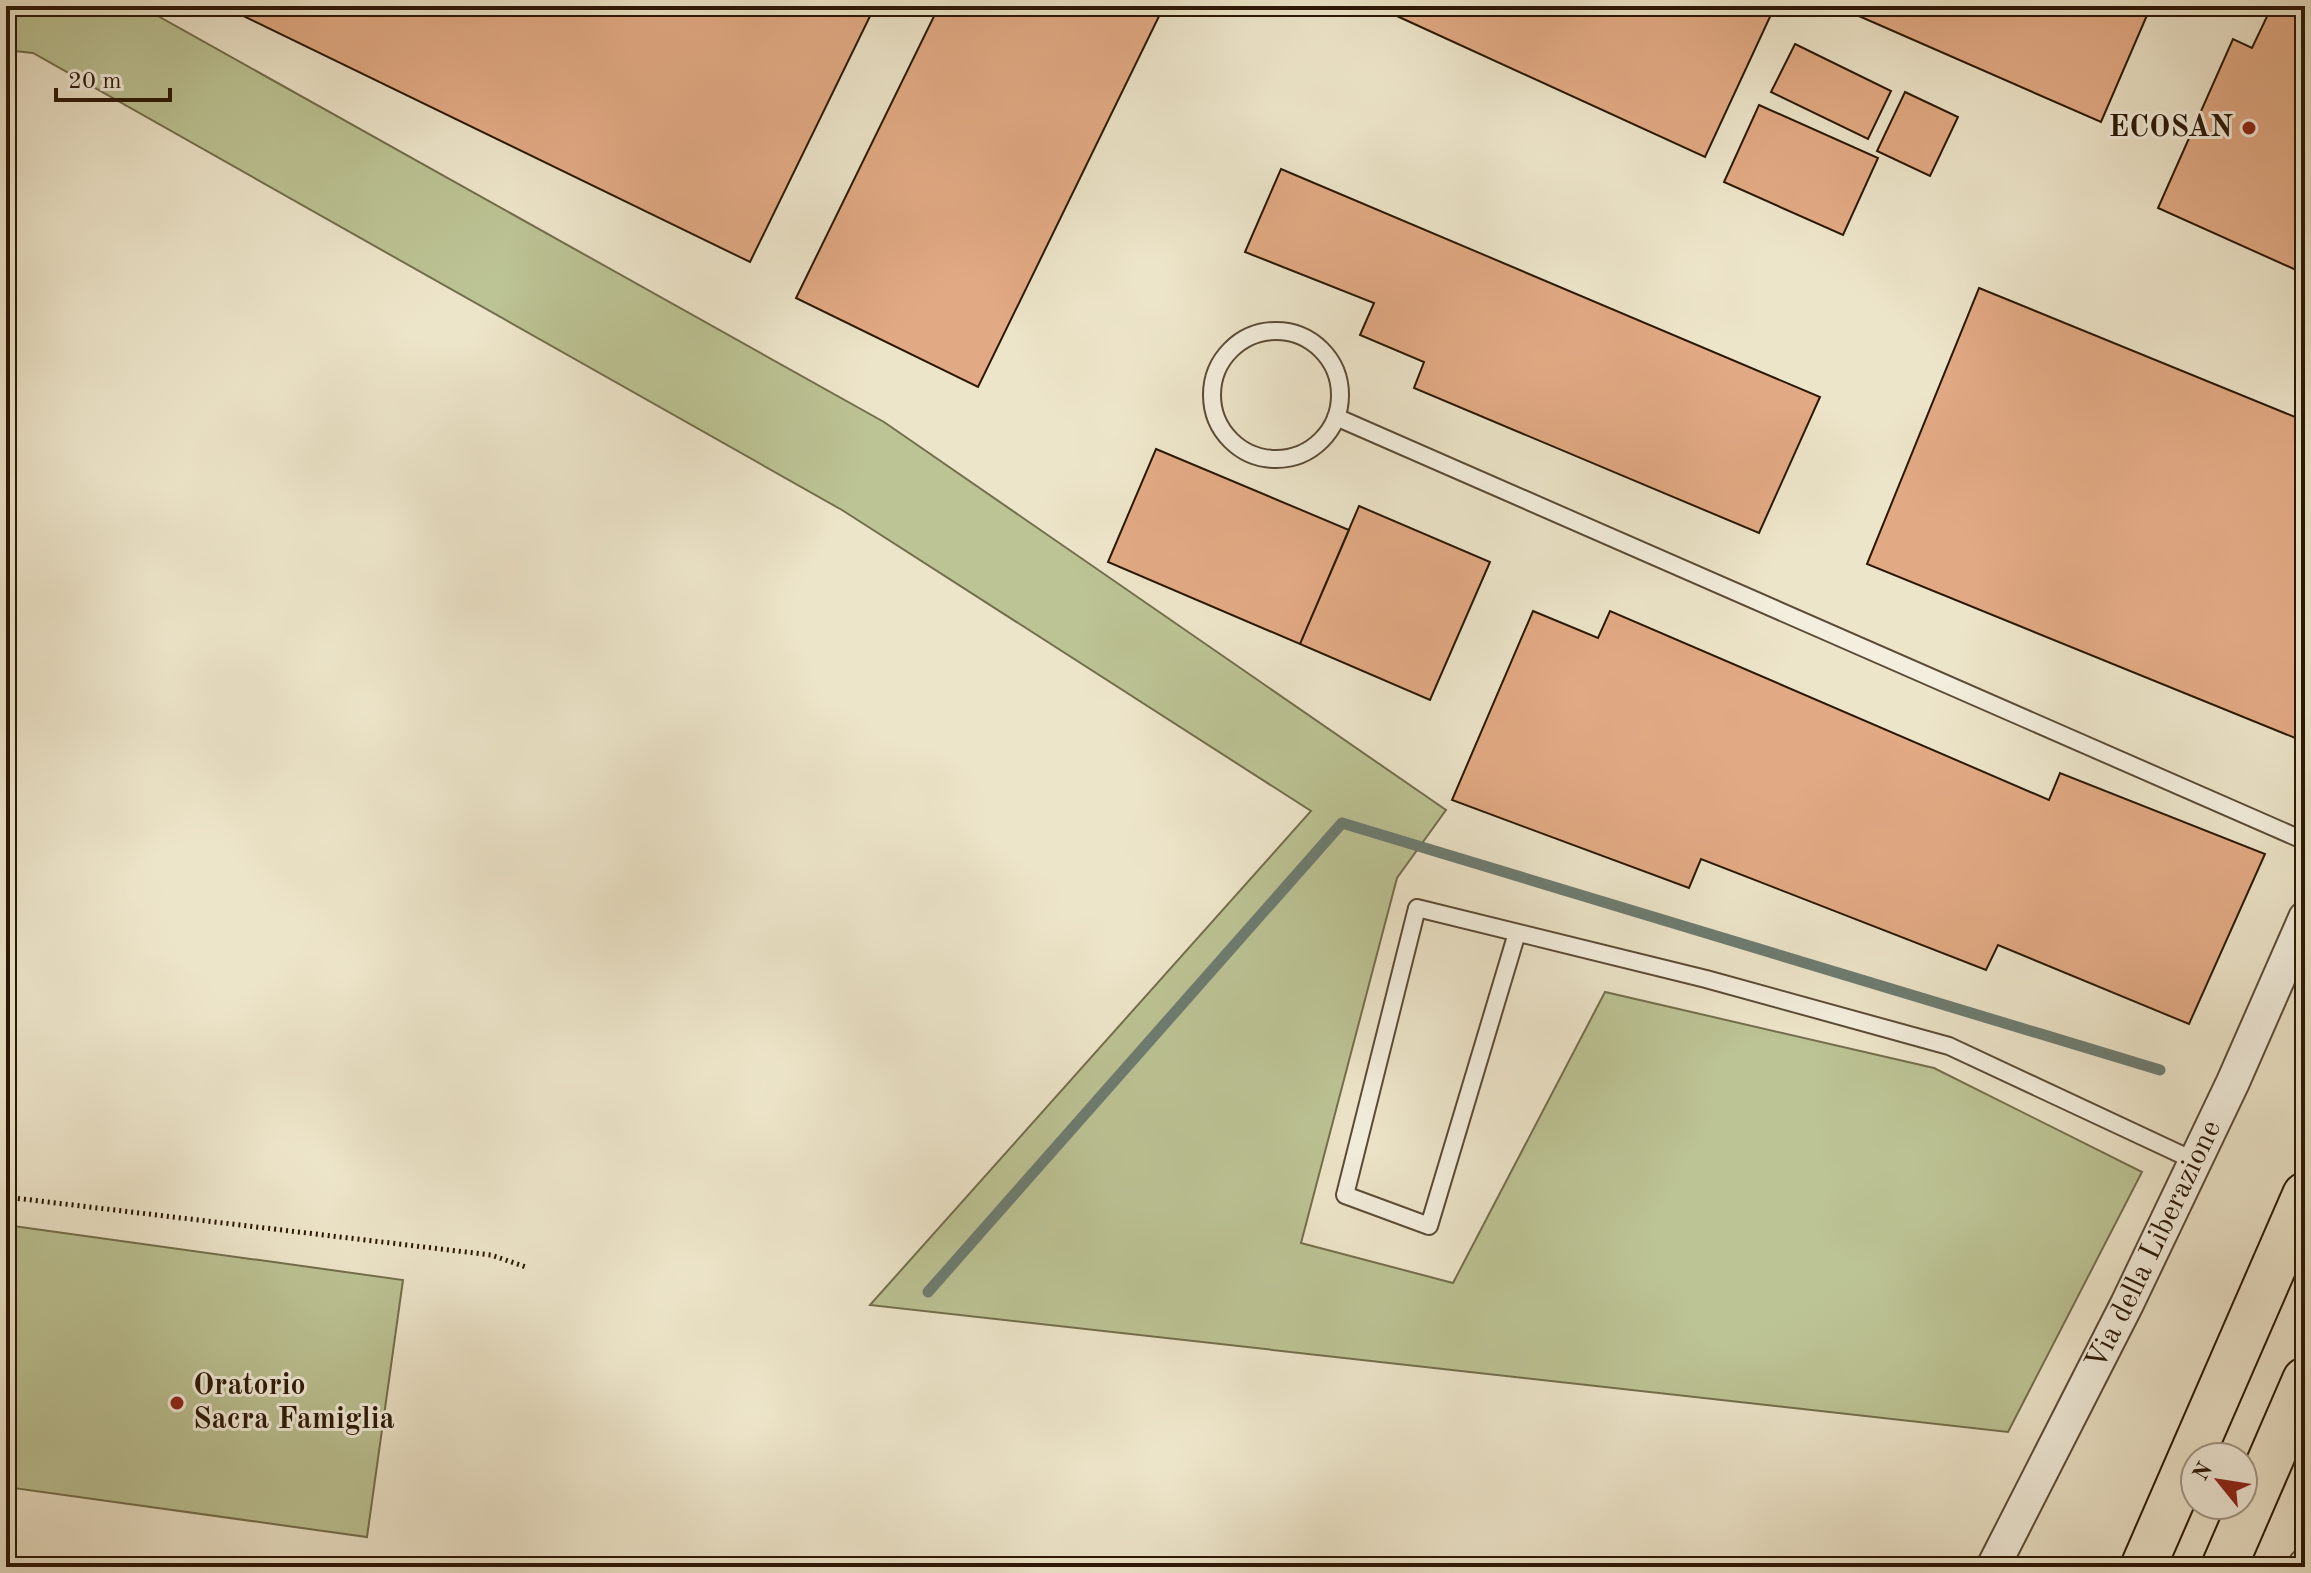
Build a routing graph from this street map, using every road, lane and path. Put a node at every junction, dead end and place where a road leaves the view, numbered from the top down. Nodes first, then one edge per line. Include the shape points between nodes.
1 (1336, 417) junction
2 (2305, 841) edge
3 (2305, 918) edge
4 (1517, 933) junction
5 (2195, 1161) junction
6 (2305, 1195) edge
7 (6, 1197) edge
8 (526, 1267) dead end
9 (2305, 1380) edge
10 (1993, 1567) edge
11 (2143, 1567) edge
12 (2224, 1567) edge

1 - 1 lane via 1336,374 1310,340 1267,331 1229,351 1217,370 1213,410 1221,429 1252,455 1272,460 1311,449
1 - 2 lane
3 - 5 street, Via della Liberazione
4 - 4 lane via 1417,908 1345,1195 1429,1226
4 - 5 lane via 1949,1046
5 - 10 street, Via della Liberazione
6 - 11 highway
7 - 8 path via 491,1255
9 - 12 highway

